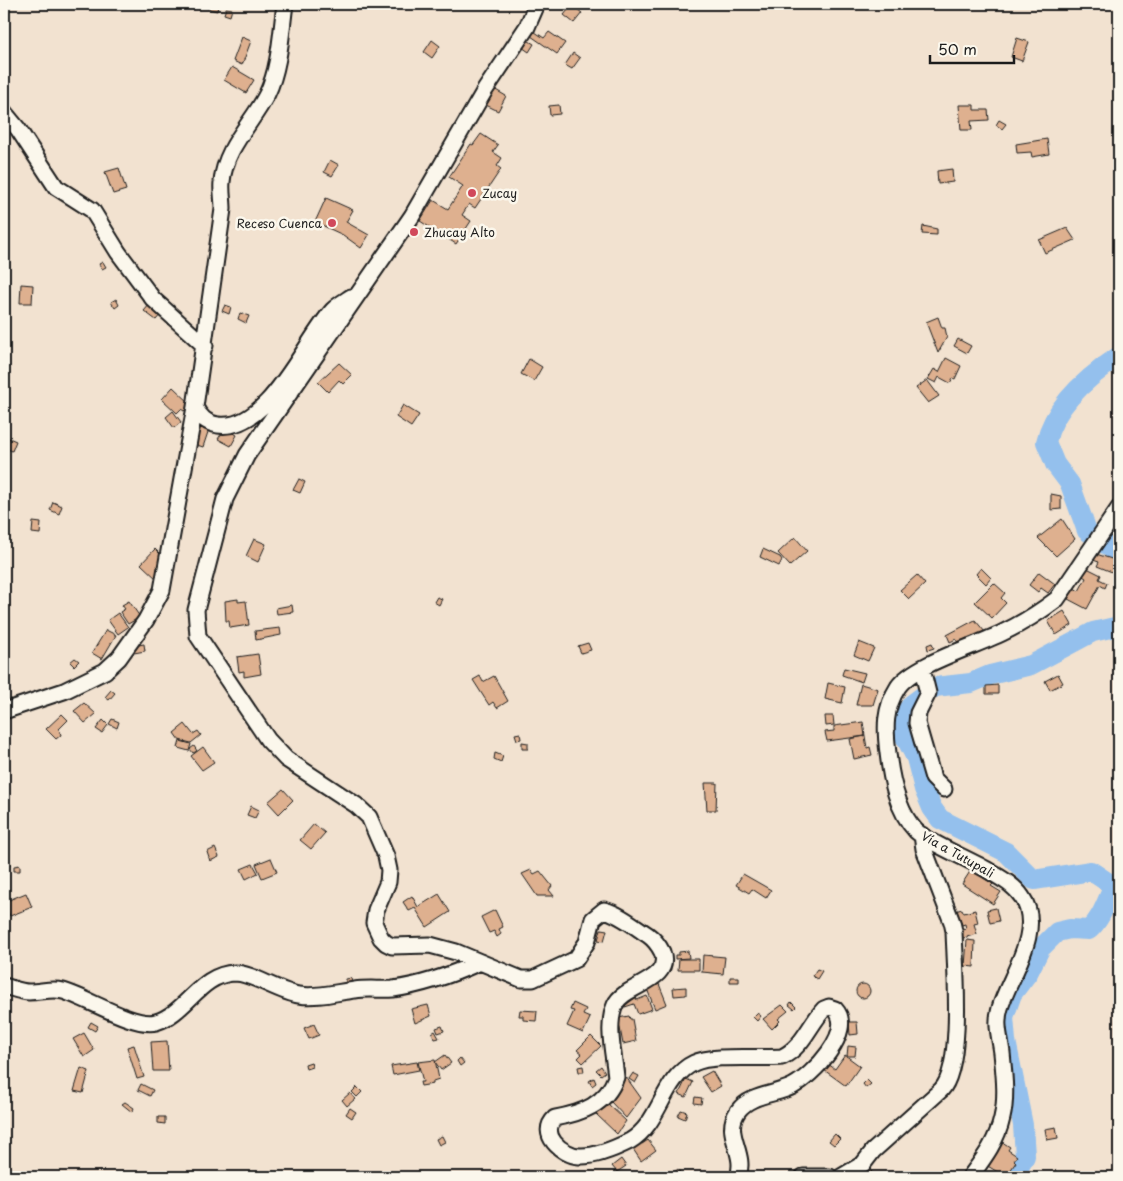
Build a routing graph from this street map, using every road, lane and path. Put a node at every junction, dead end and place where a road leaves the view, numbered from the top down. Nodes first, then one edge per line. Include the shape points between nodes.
1 (285, 4) edge
2 (537, 4) edge
3 (4, 112) edge
4 (361, 290) junction
5 (205, 346) junction
6 (196, 407) junction
7 (1119, 508) edge
8 (923, 672) junction
9 (4, 711) edge
10 (944, 789) dead end
11 (922, 835) junction
12 (480, 962) junction
13 (4, 986) edge
14 (738, 1177) edge
15 (804, 1177) edge
16 (830, 1177) edge
17 (841, 1177) edge
18 (970, 1177) edge

1 - 5 street via 278,55 267,93 234,144 223,174 223,209
2 - 4 street via 527,27 464,124 434,180
3 - 5 street via 56,187 92,210 153,299
4 - 6 street via 334,309 304,348 287,378 257,412 242,422 227,426 212,424 200,417
4 - 12 street via 247,455 225,499 196,610 196,627 198,636 268,740 286,759 356,805 368,817 389,870 388,882 375,914 374,923 381,938 392,946 430,945
5 - 6 street
6 - 9 street via 162,590 146,620 119,658 105,671 64,691
7 - 8 street, Vía a Tutupali via 1057,599 1044,610
8 - 10 street via 928,693 918,713 917,723 933,778
8 - 11 street, Vía a Tutupali via 899,686 889,703 886,729 891,776 901,806
11 - 17 street via 954,932 957,1004 949,1079 863,1164
11 - 18 street, Vía a Tutupali via 1010,884 1022,897 1028,912 1029,925 1020,964 1000,1009 997,1031 1005,1092 1002,1119 992,1145
12 - 13 street via 433,982 326,995 300,995 280,990 243,974 220,975 154,1022 120,1014 56,989 30,992
12 - 14 street via 521,979 547,974 576,959 587,942 593,919 604,910 613,912 656,941 663,954 660,970 652,979 623,996 614,1008 611,1026 614,1085 589,1109 552,1121 551,1140 570,1155 601,1152 640,1134 676,1079 690,1066 708,1060 782,1057 800,1044 824,1009 835,1009 841,1020 839,1034 822,1062 794,1086 747,1102 735,1116 732,1132 742,1162
15 - 16 street

